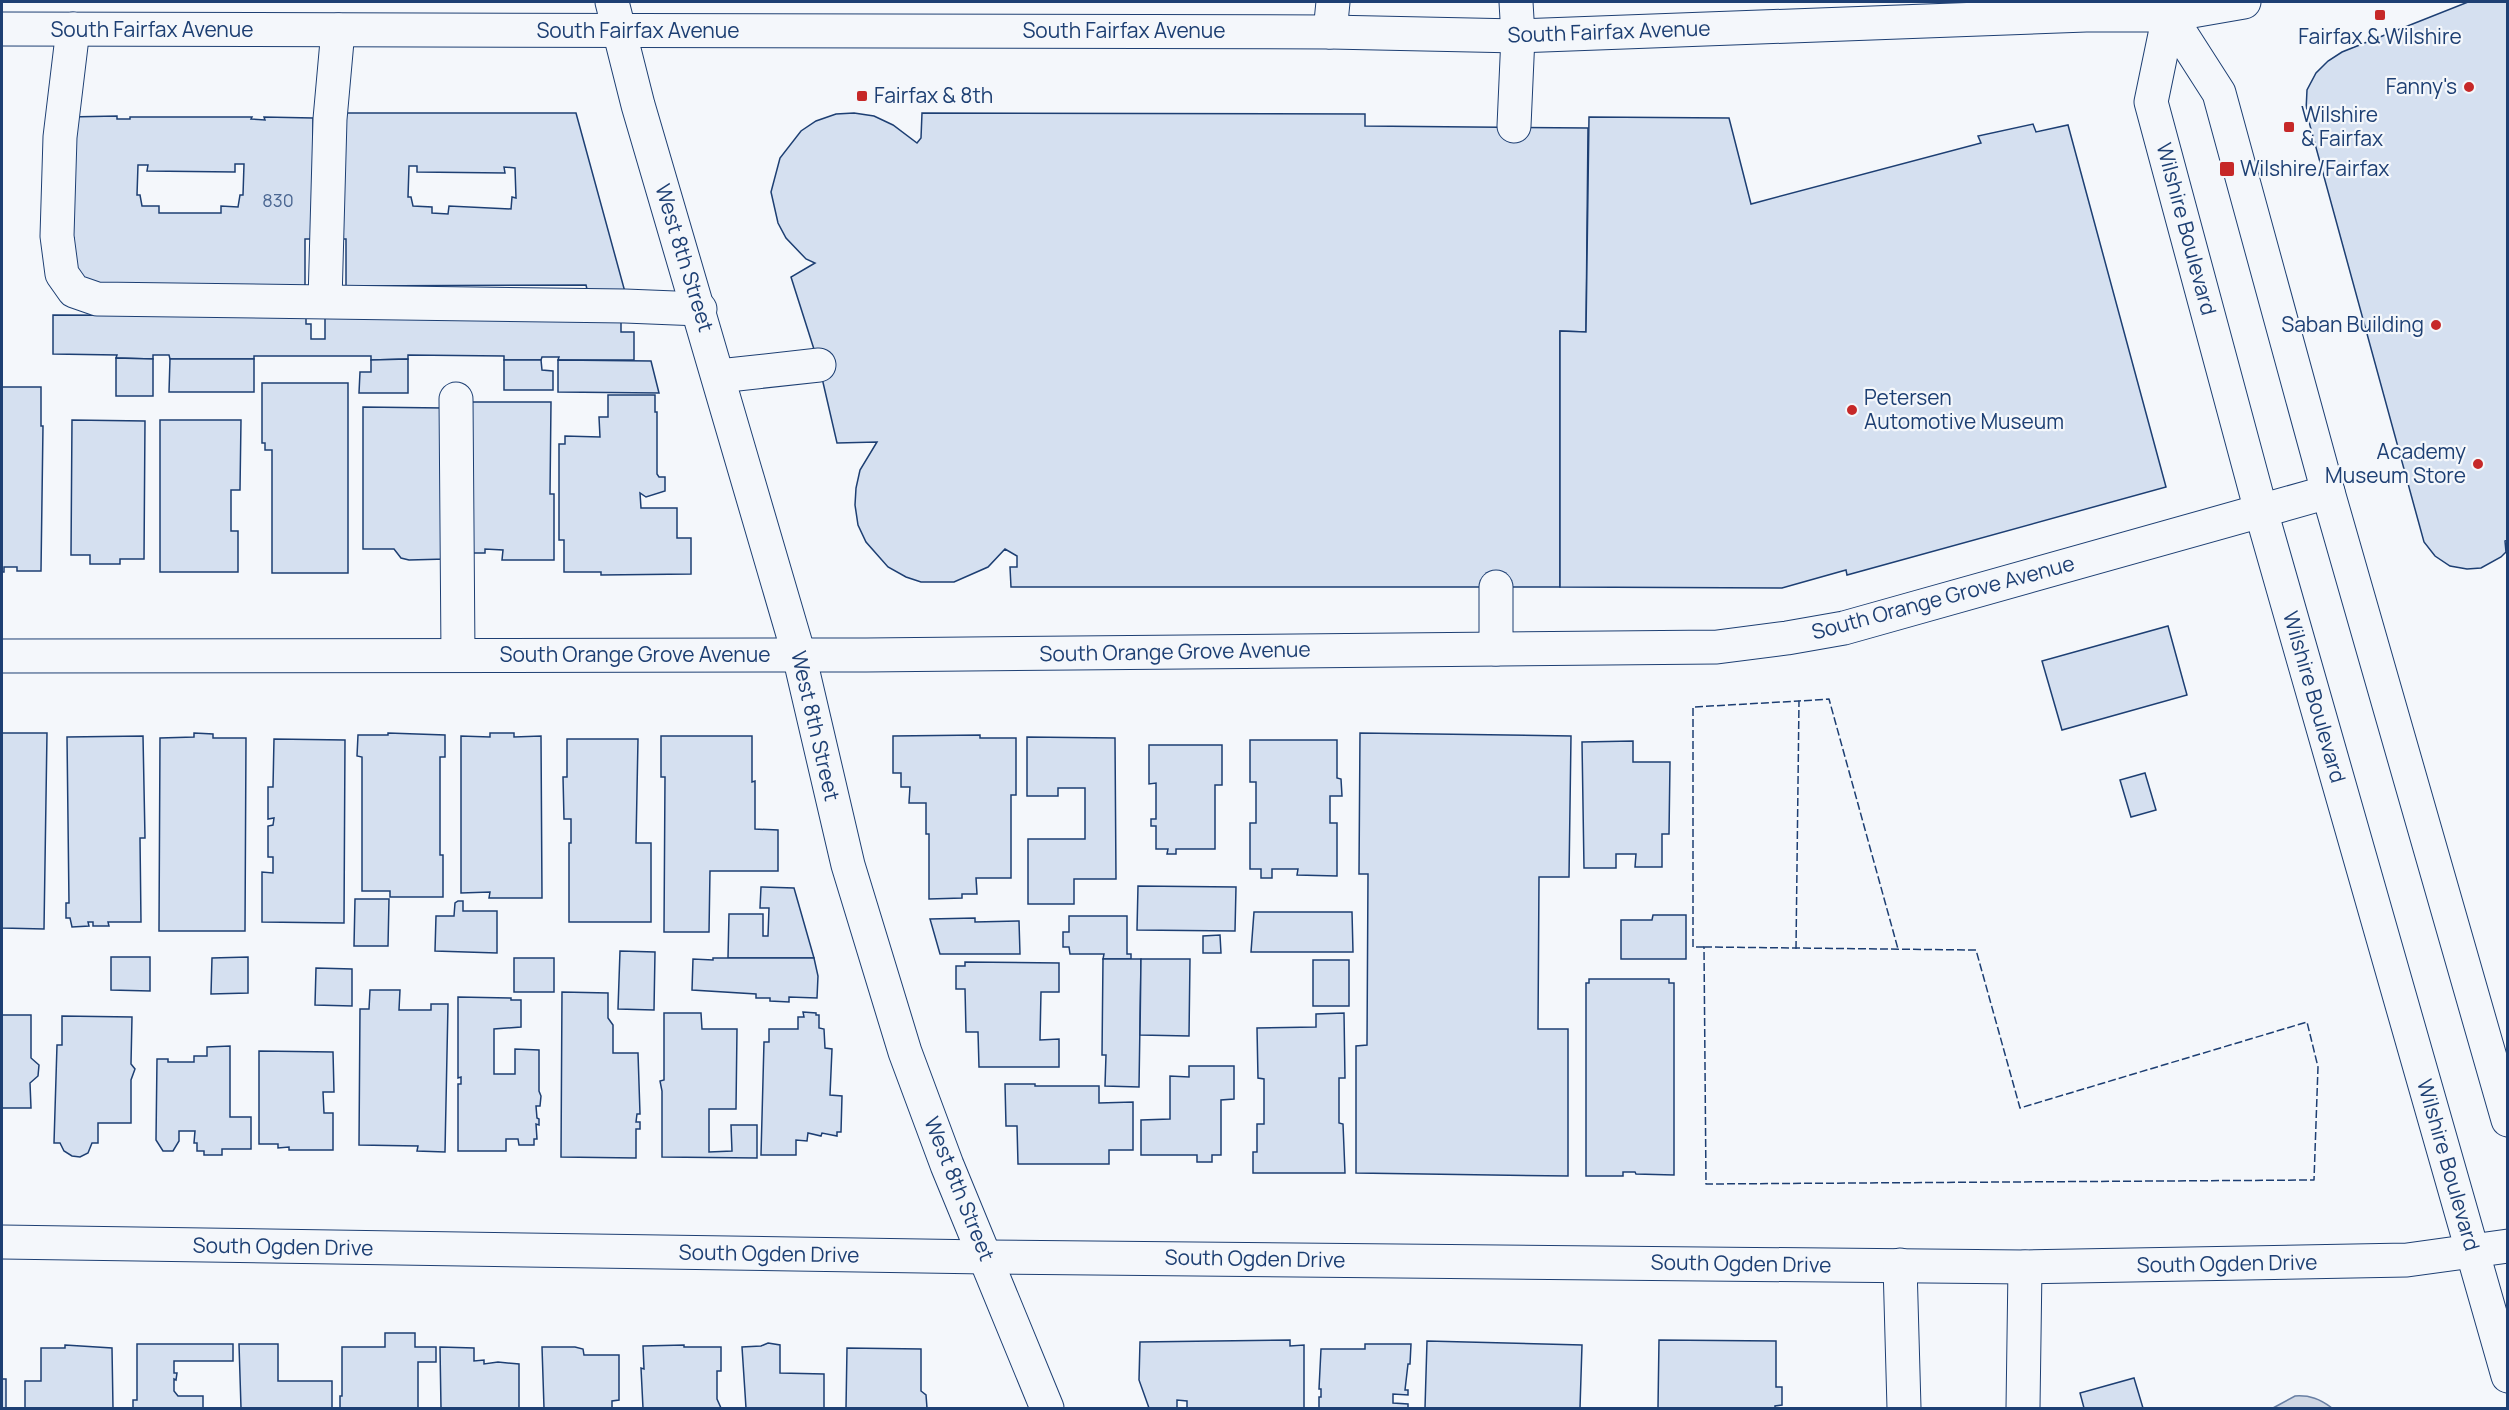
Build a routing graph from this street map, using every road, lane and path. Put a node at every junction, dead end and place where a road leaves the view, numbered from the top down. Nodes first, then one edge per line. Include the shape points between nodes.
1 (1516, 2) edge
2 (2244, 2) edge
3 (2167, 8) edge
4 (616, 16) edge
5 (1332, 17) edge
6 (2, 29) edge
7 (73, 30) junction
8 (338, 30) junction
9 (1518, 36) junction
10 (1514, 126) dead end
11 (325, 302) junction
12 (700, 309) junction
13 (819, 365) dead end
14 (719, 376) junction
15 (456, 399) dead end
16 (2328, 492) junction
17 (2261, 511) junction
18 (1496, 587) dead end
19 (1496, 649) junction
20 (458, 655) junction
21 (799, 655) junction
22 (2, 656) edge
23 (2508, 1120) edge
24 (2, 1242) edge
25 (2508, 1246) edge
26 (2474, 1252) junction
27 (986, 1257) junction
28 (1900, 1265) junction
29 (2025, 1267) junction
30 (2508, 1376) edge
31 (1047, 1408) edge
32 (1904, 1408) edge
33 (2023, 1408) edge

1 - 9 street
2 - 3 street, South Fairfax Avenue
3 - 9 street, South Fairfax Avenue via 2074,16
3 - 16 street via 2219,93
3 - 17 street, Wilshire Boulevard via 2151,102
4 - 5 street, South Fairfax Avenue
4 - 8 street, South Fairfax Avenue
4 - 12 street, West 8th Street via 638,105
5 - 9 street, South Fairfax Avenue
6 - 7 street, South Fairfax Avenue
7 - 8 street, South Fairfax Avenue
7 - 11 street via 60,137 57,236 62,274 74,291 97,298
8 - 11 street via 330,119
9 - 10 street
11 - 12 street
12 - 14 street, West 8th Street
13 - 14 street
14 - 21 street, West 8th Street
15 - 20 street
16 - 17 street, South Orange Grove Avenue
16 - 23 street
17 - 19 street, South Orange Grove Avenue via 1844,628 1717,647
17 - 26 street, Wilshire Boulevard
18 - 19 street
19 - 21 street, South Orange Grove Avenue
20 - 21 street, South Orange Grove Avenue
20 - 22 street, South Orange Grove Avenue
21 - 27 street, West 8th Street via 848,865 905,1052
24 - 27 street, South Ogden Drive
25 - 26 street, South Ogden Drive
26 - 29 street, South Ogden Drive via 2374,1262
26 - 30 street, Wilshire Boulevard
27 - 28 street, South Ogden Drive
27 - 31 street, West 8th Street
28 - 29 street, South Ogden Drive
28 - 32 street
29 - 33 street

